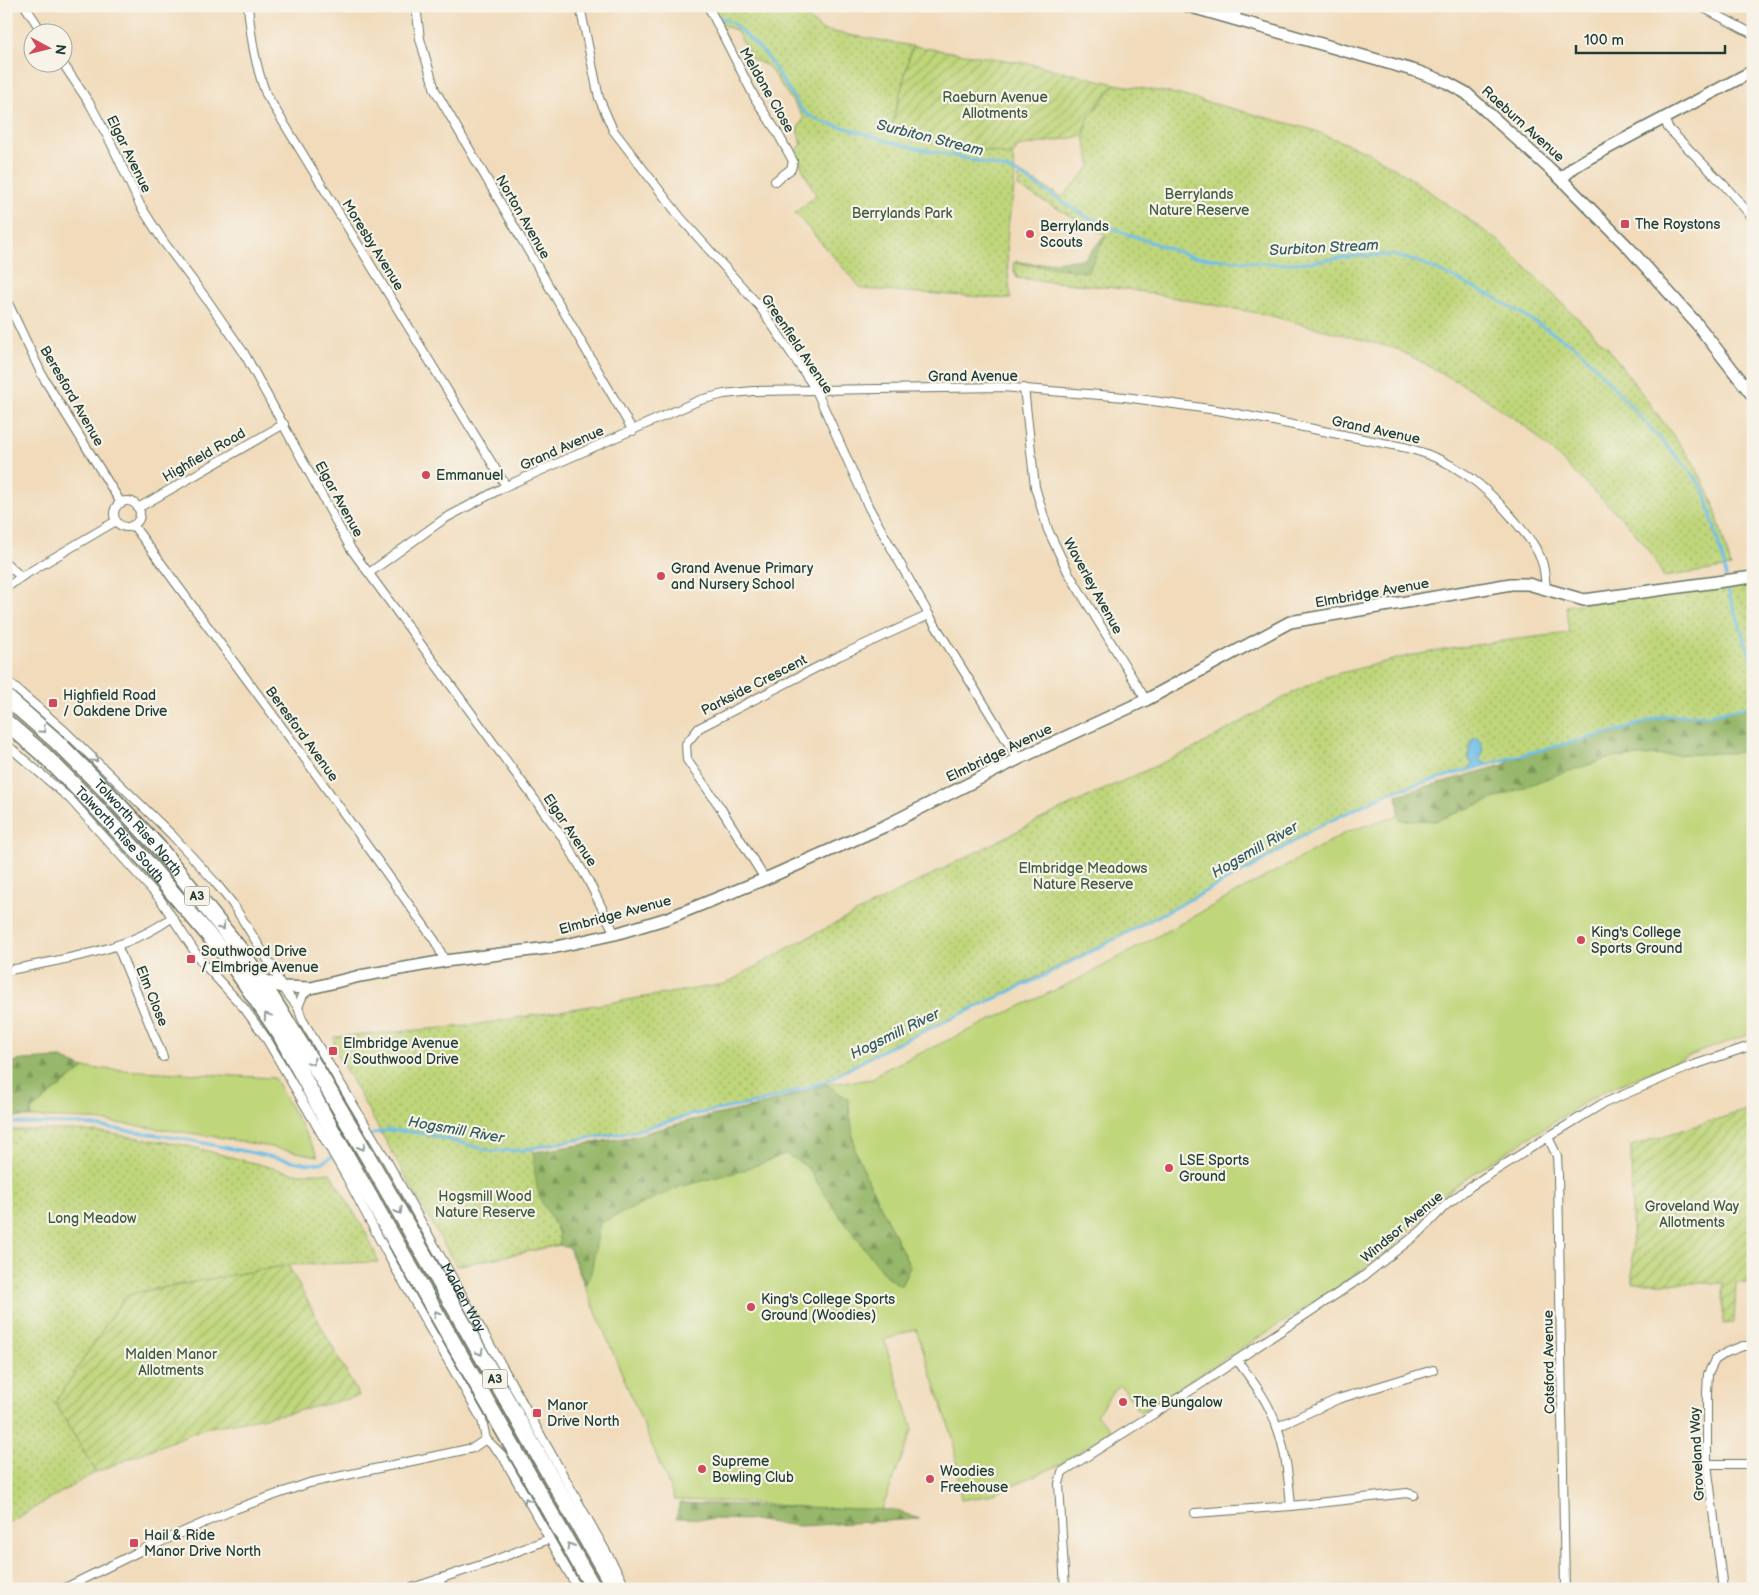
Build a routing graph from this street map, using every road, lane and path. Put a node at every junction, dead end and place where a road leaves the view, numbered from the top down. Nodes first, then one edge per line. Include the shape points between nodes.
1 (25, 6) edge
2 (248, 6) edge
3 (416, 6) edge
4 (580, 6) edge
5 (1188, 6) edge
6 (1239, 6) edge
7 (1700, 6) edge
8 (708, 7) edge
9 (1235, 18) junction
10 (35, 22) edge
11 (1753, 34) edge
12 (1753, 71) edge
13 (69, 72) edge
14 (1664, 117) junction
15 (1561, 179) junction
16 (774, 181) dead end
17 (1753, 218) edge
18 (6, 299) edge
19 (1024, 388) junction
20 (816, 390) junction
21 (1753, 396) edge
22 (284, 424) junction
23 (633, 431) junction
24 (506, 486) junction
25 (121, 503) junction
26 (138, 508) junction
27 (116, 521) junction
28 (132, 525) junction
29 (6, 563) edge
30 (369, 573) junction
31 (21, 577) junction
32 (1753, 577) edge
33 (6, 588) edge
34 (1546, 589) junction
35 (929, 615) junction
36 (6, 680) edge
37 (6, 697) edge
38 (1146, 700) junction
39 (6, 722) edge
40 (6, 744) edge
41 (1018, 759) junction
42 (765, 879) junction
43 (171, 918) junction
44 (615, 934) junction
45 (117, 945) junction
46 (445, 961) junction
47 (6, 971) edge
48 (258, 976) junction
49 (282, 987) junction
50 (311, 988) junction
51 (298, 1007) junction
52 (1753, 1045) edge
53 (163, 1057) dead end
54 (356, 1123) junction
55 (1548, 1136) junction
56 (330, 1137) junction
57 (381, 1165) junction
58 (353, 1179) junction
59 (1753, 1346) edge
60 (1237, 1360) junction
61 (1433, 1370) dead end
62 (1277, 1427) junction
63 (486, 1439) junction
64 (1707, 1464) junction
65 (1753, 1464) edge
66 (1414, 1495) dead end
67 (1290, 1506) junction
68 (1195, 1513) dead end
69 (549, 1539) junction
70 (438, 1579) junction
71 (63, 1589) edge
72 (409, 1589) edge
73 (444, 1589) edge
74 (578, 1589) edge
75 (594, 1589) edge
76 (615, 1589) edge
77 (627, 1589) edge
78 (1065, 1589) edge
79 (1565, 1589) edge
80 (1723, 1589) edge

1 - 10 street
2 - 24 street, Moresby Avenue via 257,70 266,94
3 - 23 street, Norton Avenue via 420,39 435,90
4 - 20 street, Greenfield Avenue via 600,98 613,130 680,217 760,307
5 - 9 street, Raeburn Avenue
6 - 9 street
7 - 11 street
8 - 16 street, Meldone Close via 756,100 793,162 791,169
9 - 15 street, Raeburn Avenue via 1446,82 1472,98
12 - 14 street
13 - 22 street, Elgar Avenue via 107,135 140,205 244,353
14 - 15 street via 1574,167
14 - 17 street via 1668,128
15 - 21 street, Raeburn Avenue via 1697,324
18 - 25 street, Beresford Avenue via 43,376
19 - 20 street, Grand Avenue
19 - 34 street, Grand Avenue via 1125,396 1223,411 1430,454 1488,490 1533,542 1543,563
19 - 38 street, Waverley Avenue via 1034,487 1048,530 1068,572
20 - 23 street, Grand Avenue via 724,394 700,400
20 - 35 street, Greenfield Avenue via 869,508
22 - 26 street, Highfield Road
22 - 30 street, Elgar Avenue via 351,549
23 - 24 street, Grand Avenue
24 - 30 street, Grand Avenue via 444,519
25 - 26 street via 132,503
25 - 27 street via 114,513
26 - 28 street via 139,516
27 - 28 street via 122,526
27 - 31 street
28 - 46 street, Beresford Avenue via 309,765 435,941
29 - 31 street
30 - 44 street, Elgar Avenue via 563,838
31 - 33 street
32 - 34 street, Elmbridge Avenue via 1584,600
34 - 38 street, Elmbridge Avenue via 1511,584 1290,622
35 - 41 street, Greenfield Avenue
35 - 42 street, Parkside Crescent via 839,656 698,728 686,744 687,760
36 -> 49 street, Tolworth Rise North via 65,730 214,881 232,903
37 -> 48 highway, Tolworth Rise North / A3 via 55,740 159,848
38 - 41 street, Elmbridge Avenue
56 -> 39 highway, Tolworth Rise South / A3 via 280,1034 228,958 92,802
40 - 43 street, Tolworth Rise South via 70,799 160,898
41 - 42 street, Elmbridge Avenue via 885,826
42 - 44 street, Elmbridge Avenue via 668,918
43 - 45 street via 157,928
43 - 56 street, Tolworth Rise South via 201,962 244,1008 266,1038
44 - 46 street, Elmbridge Avenue via 556,947
45 - 47 street
45 - 53 street, Elm Close
46 - 50 street, Elmbridge Avenue
48 - 49 street, Elmbridge Avenue
48 -> 54 highway, Tolworth Rise North / A3 via 320,1075
49 - 50 street, Elmbridge Avenue
49 - 51 street, Malden Way
50 - 51 street
51 - 54 street, Malden Way
52 - 55 street, Windsor Avenue via 1691,1066 1602,1104
54 - 57 highway, Malden Way / A3
55 - 60 street, Windsor Avenue via 1471,1186 1364,1276
55 - 79 street, Cotsford Avenue via 1557,1156 1558,1175
56 - 58 highway, A3
57 -> 76 highway, Malden Way / A3
57 - 77 street, Malden Way
58 - 63 street via 389,1257 482,1420
75 -> 58 highway, A3
59 - 64 street, Groveland Way via 1727,1352 1715,1360 1708,1374
60 - 62 street via 1268,1406
60 - 78 street, Windsor Avenue via 1062,1472
61 - 62 street via 1338,1399
62 - 67 street via 1284,1447
69 -> 63 street via 502,1455
63 - 71 street via 473,1448 300,1486 235,1509
64 - 65 street
64 - 80 street, Groveland Way
66 - 67 street via 1407,1493
67 - 68 street
69 - 70 street
69 - 74 street
70 - 72 street
70 - 73 street

